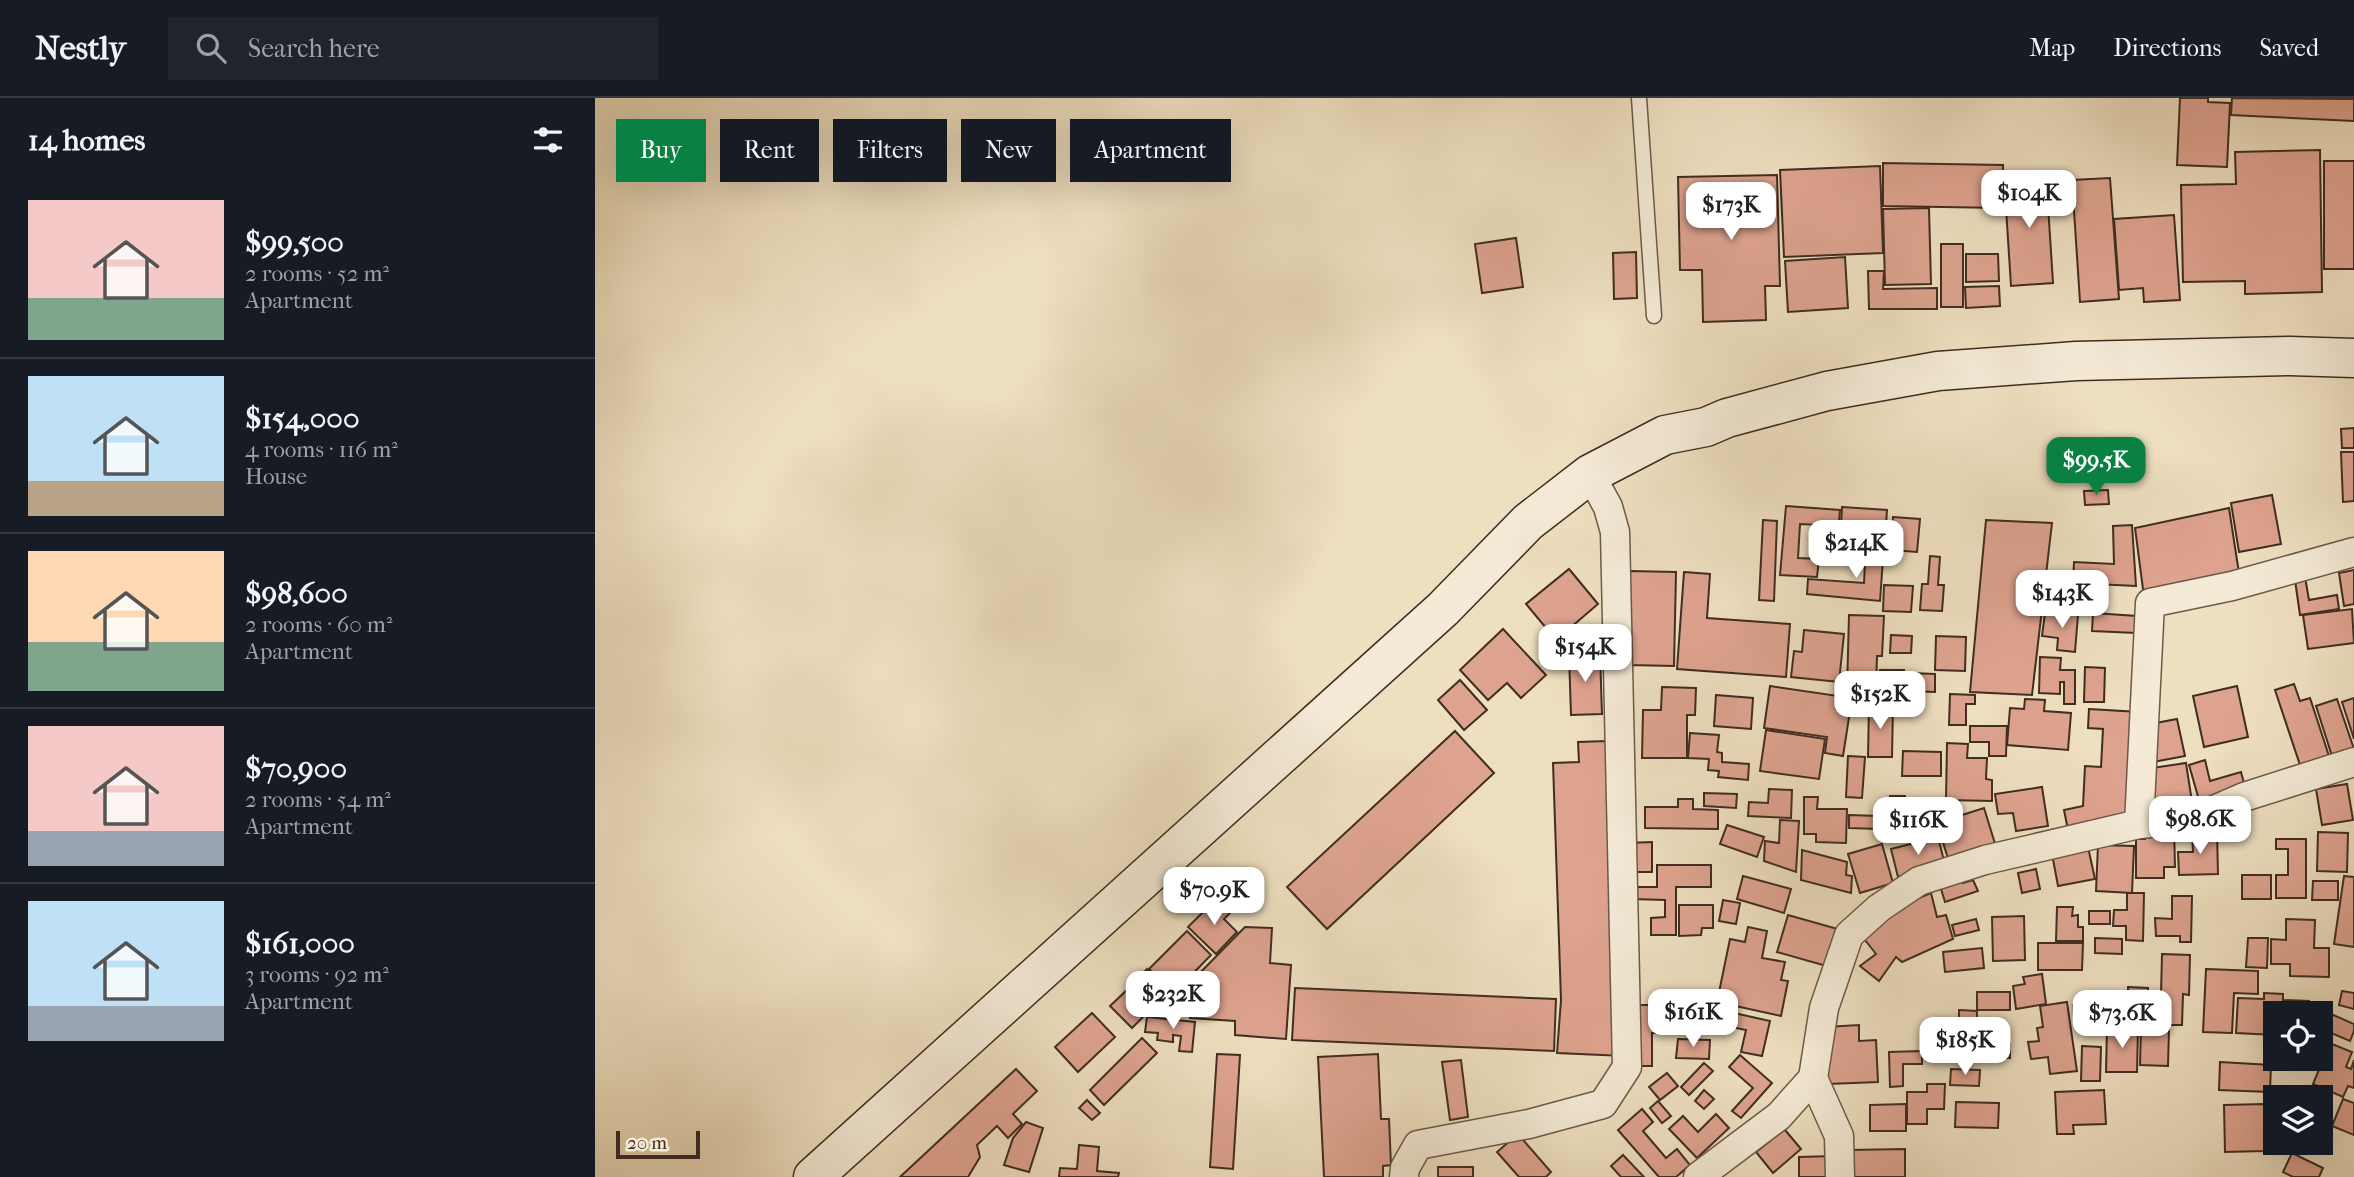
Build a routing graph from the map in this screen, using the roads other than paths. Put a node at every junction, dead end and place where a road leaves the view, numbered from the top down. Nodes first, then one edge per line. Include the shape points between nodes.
1 (1639, 98) edge
2 (1654, 316) dead end
3 (2354, 358) edge
4 (1590, 474) junction
5 (2354, 552) edge
6 (2354, 762) edge
7 (2139, 824) junction
8 (1813, 1078) junction
9 (813, 1177) edge
10 (1404, 1177) edge
11 (1698, 1177) edge
12 (1840, 1177) edge

1 - 2 lane
3 - 4 main road via 2076,361 1938,371 1827,391 1665,435
4 - 9 main road via 1528,522 1443,608
4 - 10 street via 1615,532 1627,1067 1602,1104 1529,1124 1418,1145
5 - 7 street via 2150,603
6 - 7 street via 2244,797 2190,820
7 - 8 street via 1985,860 1919,881 1879,908 1849,935 1824,1009
8 - 11 street via 1779,1116
8 - 12 street via 1839,1136

